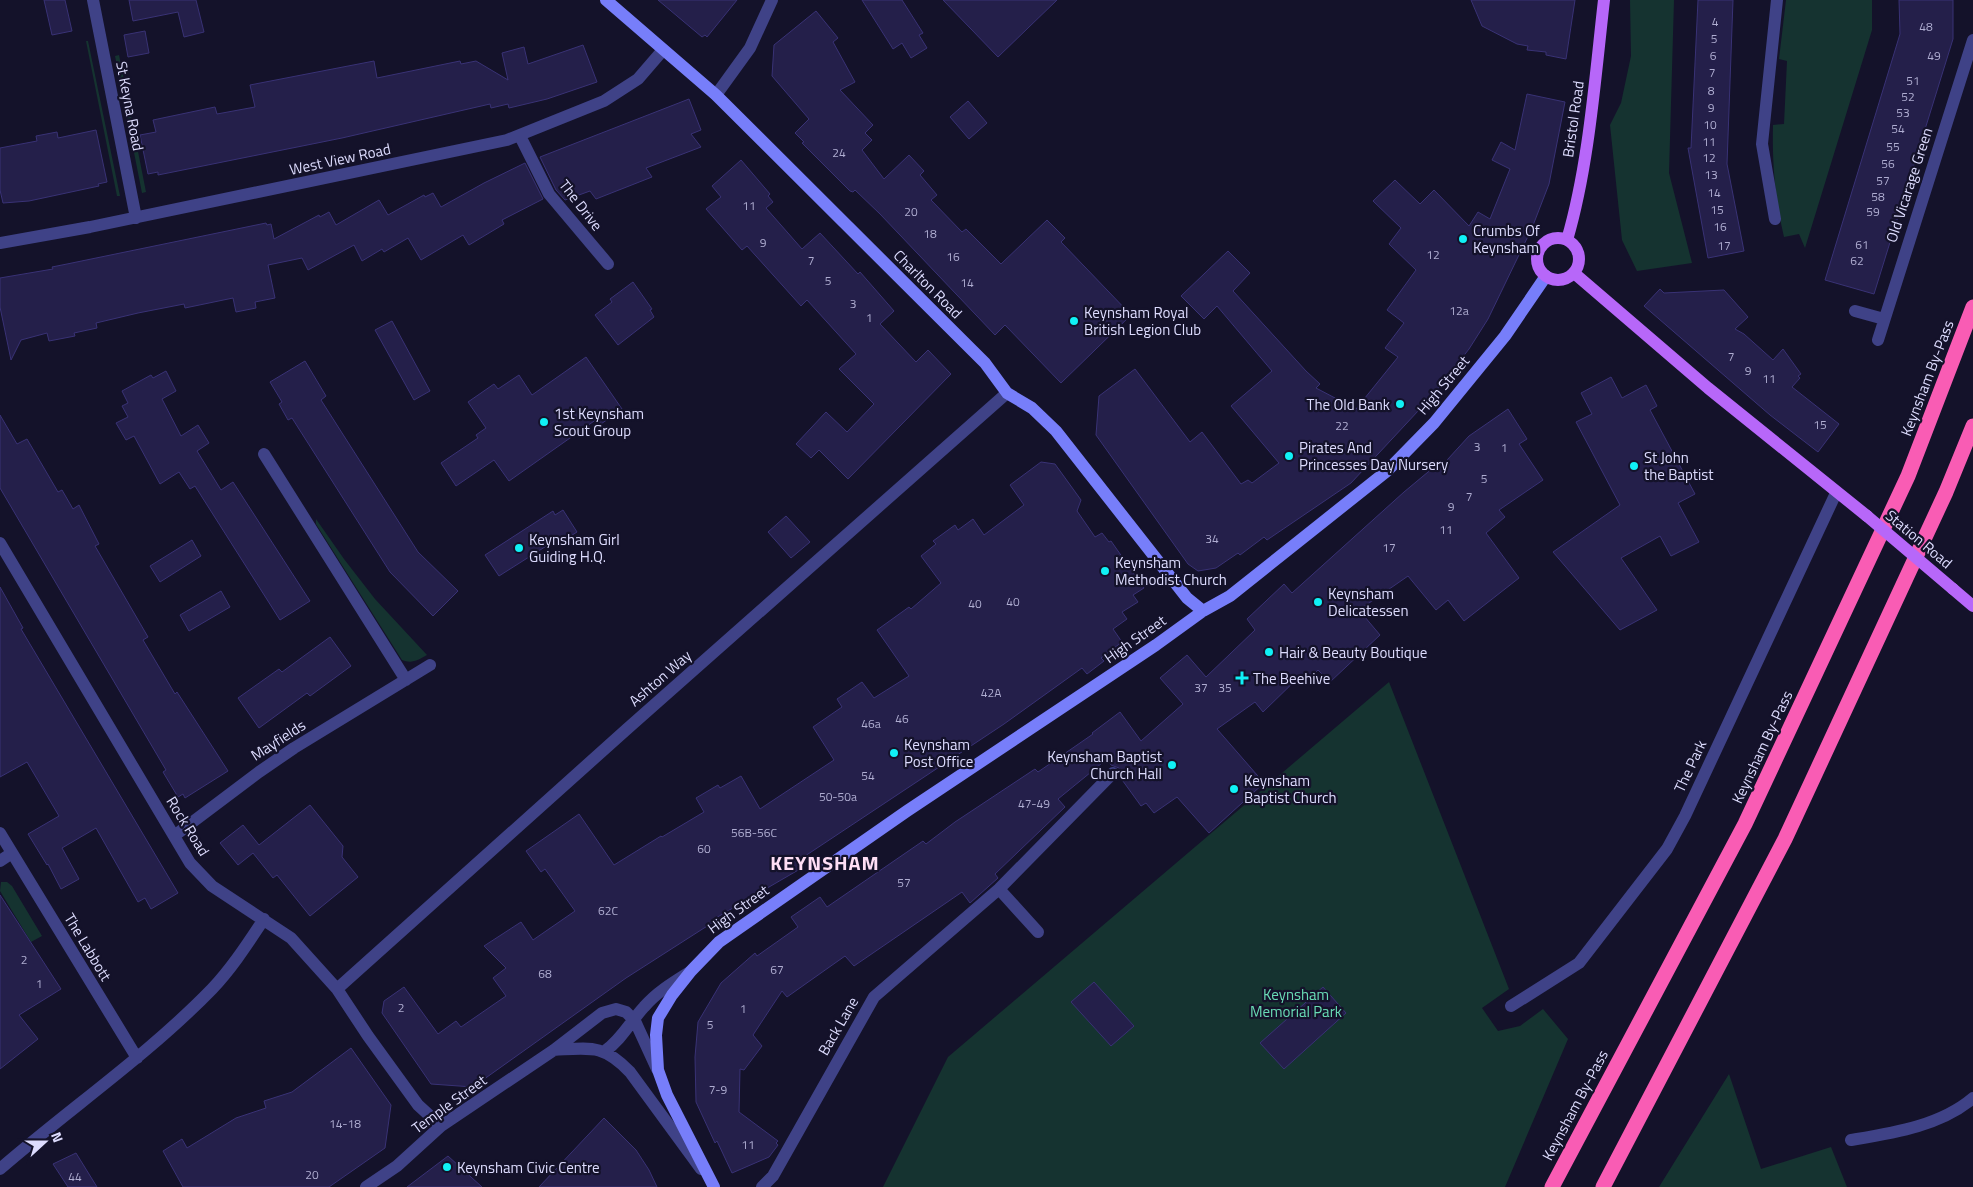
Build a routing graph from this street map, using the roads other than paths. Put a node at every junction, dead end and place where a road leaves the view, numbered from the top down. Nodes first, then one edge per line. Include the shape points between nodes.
1 (93, 0) edge
2 (606, 0) edge
3 (772, 0) edge
4 (1604, 0) edge
5 (1777, 0) edge
6 (1973, 40) edge
7 (663, 50) junction
8 (716, 96) junction
9 (520, 136) junction
10 (136, 218) junction
11 (1775, 219) dead end
12 (1567, 240) junction
13 (0, 243) edge
14 (608, 264) dead end
15 (1574, 273) junction
16 (1546, 276) junction
17 (1973, 307) edge
18 (1855, 311) dead end
19 (1884, 319) junction
20 (1878, 340) dead end
21 (1007, 393) junction
22 (1973, 426) edge
23 (264, 454) dead end
24 (1836, 493) junction
25 (0, 543) edge
26 (1973, 606) edge
27 (1203, 611) junction
28 (430, 665) dead end
29 (406, 680) junction
30 (1113, 774) dead end
31 (0, 833) edge
32 (174, 836) junction
33 (12, 853) junction
34 (0, 861) edge
35 (999, 889) junction
36 (264, 919) junction
37 (1038, 932) dead end
38 (691, 971) junction
39 (337, 989) junction
40 (1511, 1006) dead end
41 (634, 1021) junction
42 (554, 1050) junction
43 (605, 1051) junction
44 (137, 1058) junction
45 (658, 1070) junction
46 (1973, 1098) edge
47 (441, 1126) junction
48 (1852, 1140) dead end
49 (0, 1169) edge
50 (366, 1187) edge
51 (714, 1187) edge
52 (762, 1187) edge
53 (1552, 1187) edge
54 (1603, 1187) edge

1 - 10 street, St Keyna Road
2 - 7 main road, Charlton Road
3 - 8 street via 750,48
4 - 12 main road, Bristol Road via 1577,206
5 - 11 street via 1762,144
6 - 19 street, Old Vicarage Green
7 - 8 main road, Charlton Road
7 - 9 street, West View Road via 638,79 604,101
8 - 21 main road, Charlton Road via 986,362
9 - 10 street, West View Road
9 - 14 street, The Drive via 549,194
10 - 13 street, West View Road
12 - 15 main road via 1578,252 1579,263
12 - 16 main road via 1551,239 1542,246 1538,256 1539,267
15 - 16 main road via 1566,279 1555,280
15 - 24 main road
16 - 27 main road, High Street via 1505,336 1440,415 1387,471 1230,596
17 - 53 highway, Keynsham By-Pass via 1908,476 1745,824
18 - 19 street
19 - 20 street, Old Vicarage Green
21 - 27 main road, Charlton Road via 1032,408 1056,430 1181,590
21 - 39 street, Ashton Way
22 - 54 highway via 1946,492 1785,839
23 - 29 street
24 - 26 main road, Station Road, bridge
24 - 40 street, The Park via 1667,849 1578,962
25 - 32 street, Rock Road
27 - 38 main road, High Street via 719,942
28 - 29 street, Mayfields
29 - 32 street, Mayfields via 294,748
30 - 35 street, Back Lane
31 - 33 street, The Labbott
32 - 36 street, Rock Road via 190,863 212,886
33 - 34 street
33 - 44 street, The Labbott
35 - 37 street
35 - 52 street, Back Lane via 874,997 773,1176
36 - 39 street, Rock Road via 291,938
36 - 44 street via 227,973
38 - 41 street, High Street via 662,990 643,1007
38 - 45 main road, High Street via 658,1018
39 - 47 street, Rock Road via 418,1105
41 - 42 street, Temple Street via 626,1012 616,1009 602,1013
41 - 43 street, High Street
41 - 45 street
42 - 43 street
42 - 47 street, Temple Street
43 - 51 street via 630,1072
44 - 49 street
45 - 51 main road, High Street via 667,1095
46 - 48 street via 1935,1120 1896,1132
47 - 50 street, Temple Street via 397,1166

